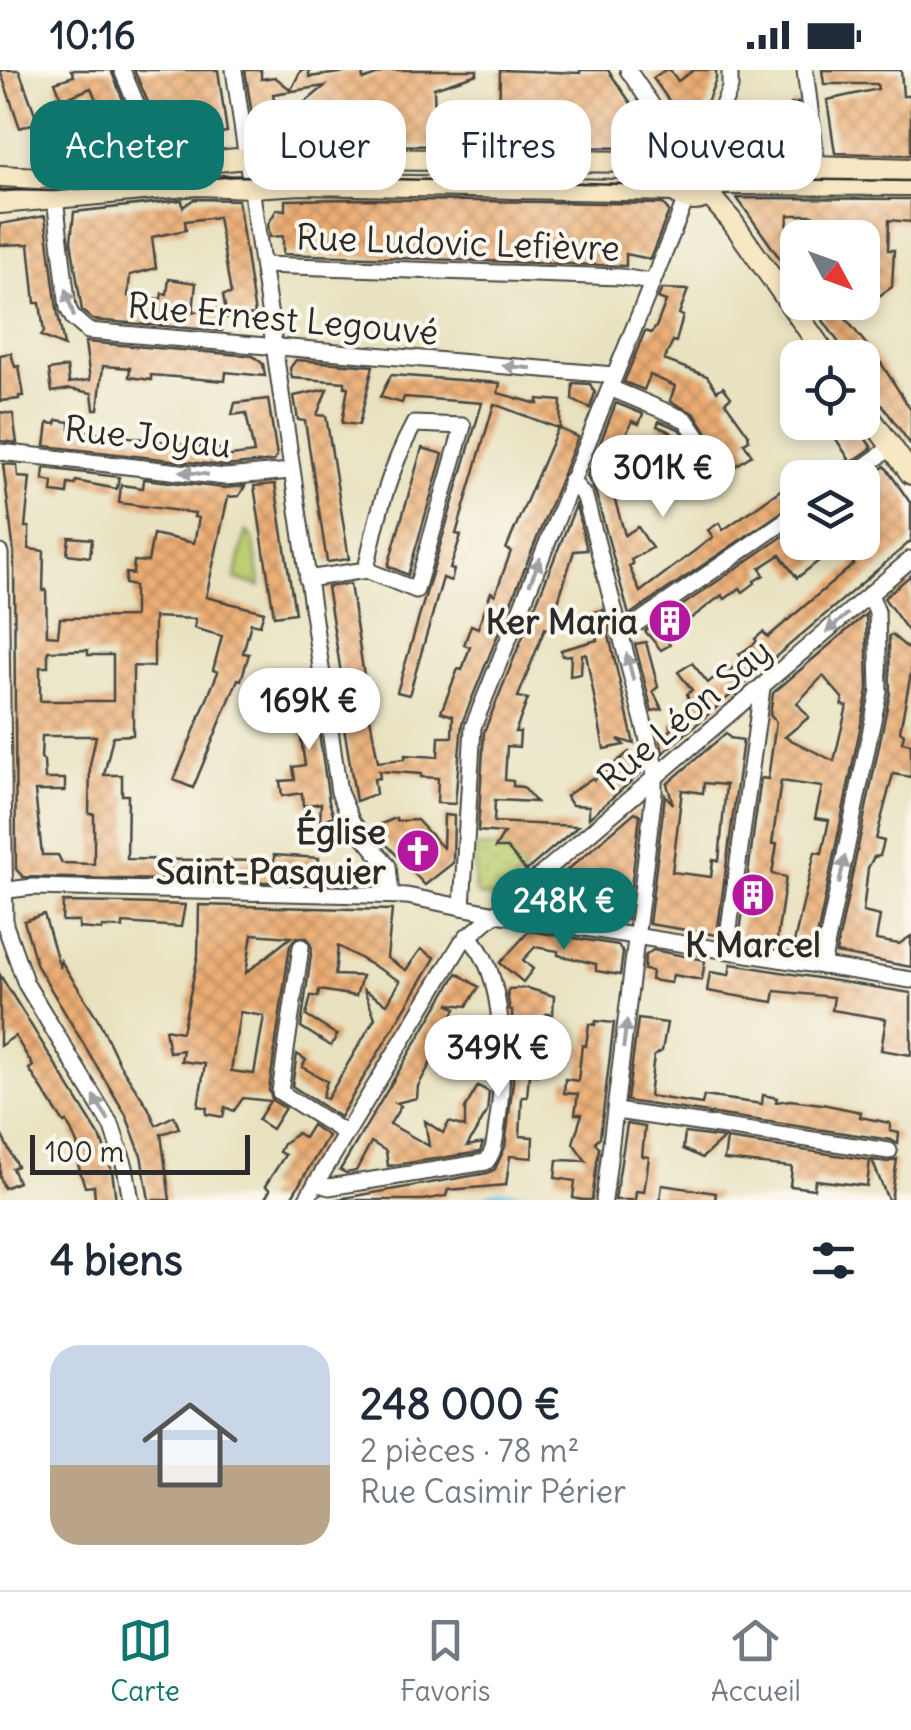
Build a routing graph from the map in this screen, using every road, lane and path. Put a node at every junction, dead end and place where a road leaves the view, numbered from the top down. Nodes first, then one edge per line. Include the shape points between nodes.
1 (122, 70) edge
2 (234, 70) edge
3 (628, 70) edge
4 (730, 70) edge
5 (805, 70) edge
6 (135, 100) edge
7 (650, 100) edge
8 (726, 100) edge
9 (809, 100) edge
10 (244, 134) edge
11 (611, 162) edge
12 (821, 165) edge
13 (406, 168) edge
14 (911, 169) edge
15 (244, 174) edge
16 (0, 176) edge
17 (30, 178) edge
18 (821, 178) edge
19 (911, 184) edge
20 (406, 187) edge
21 (252, 190) edge
22 (678, 190) edge
23 (700, 190) edge
24 (713, 190) edge
25 (681, 195) junction
26 (55, 198) junction
27 (0, 202) edge
28 (263, 266) junction
29 (651, 282) junction
30 (815, 340) edge
31 (273, 347) junction
32 (612, 381) junction
33 (880, 431) edge
34 (892, 447) junction
35 (0, 452) edge
36 (874, 460) edge
37 (720, 469) dead end
38 (291, 471) junction
39 (911, 474) edge
40 (572, 480) junction
41 (780, 524) edge
42 (0, 553) edge
43 (911, 559) edge
44 (366, 570) junction
45 (307, 579) junction
46 (870, 594) junction
47 (621, 634) junction
48 (1, 681) edge
49 (762, 688) junction
50 (654, 778) junction
51 (2, 890) edge
52 (391, 895) junction
53 (462, 907) junction
54 (496, 914) junction
55 (467, 936) junction
56 (637, 936) junction
57 (301, 947) dead end
58 (726, 950) junction
59 (822, 966) junction
60 (911, 980) edge
61 (616, 1111) junction
62 (346, 1133) junction
63 (889, 1151) dead end
64 (316, 1183) junction
65 (131, 1200) edge
66 (306, 1200) edge
67 (604, 1200) edge

1 - 6 street
2 - 10 street
3 - 7 street
4 - 8 street
5 - 9 street
11 - 13 street
12 - 14 street
15 - 26 street
16 - 17 street
18 - 19 street
20 - 25 street
21 - 28 street
22 - 25 street
23 - 25 street via 700,199
24 - 30 street
25 - 29 street
26 - 27 street
31 -> 26 street, Rue Ernest Legouvé via 88,331 68,308
28 - 29 street, Rue Ludovic Lefièvre
28 - 31 street
29 - 32 street
32 -> 31 street, Rue Ernest Legouvé
31 - 38 street
32 - 37 street, Rue Ernest Legouvé via 686,420
32 - 40 street
33 - 34 street
34 - 36 street
34 - 39 street
38 -> 35 street, Rue Joyau via 224,477
38 - 45 street
40 - 47 street via 585,497
53 -> 40 street via 473,727
41 - 47 street
42 - 48 street
43 - 46 street, Rue Léon Say
44 - 44 street via 377,515 414,424 463,426 416,590
44 - 45 street
45 - 52 street via 339,792 352,822 388,866
46 -> 49 street, Rue Léon Say
59 -> 46 street via 879,690 877,612
50 -> 47 street
48 - 51 street
49 - 50 street, Rue Léon Say
49 - 58 street
50 - 54 street, Rue Léon Say
50 - 56 street
51 - 52 street
65 -> 51 street via 112,1127 26,984 5,925
52 - 53 street
53 - 54 street
54 - 55 street, Rue Léon Say
54 - 56 street
55 - 62 street, Rue Léon Say
55 - 64 street via 480,950 504,1042 492,1155 486,1162 388,1178
56 - 58 street
61 -> 56 street
57 - 62 street via 280,1092
58 - 59 street
59 - 60 street
61 - 63 street
61 - 67 street
62 - 64 street, Rue Léon Say
64 - 66 street, Rue Léon Say

